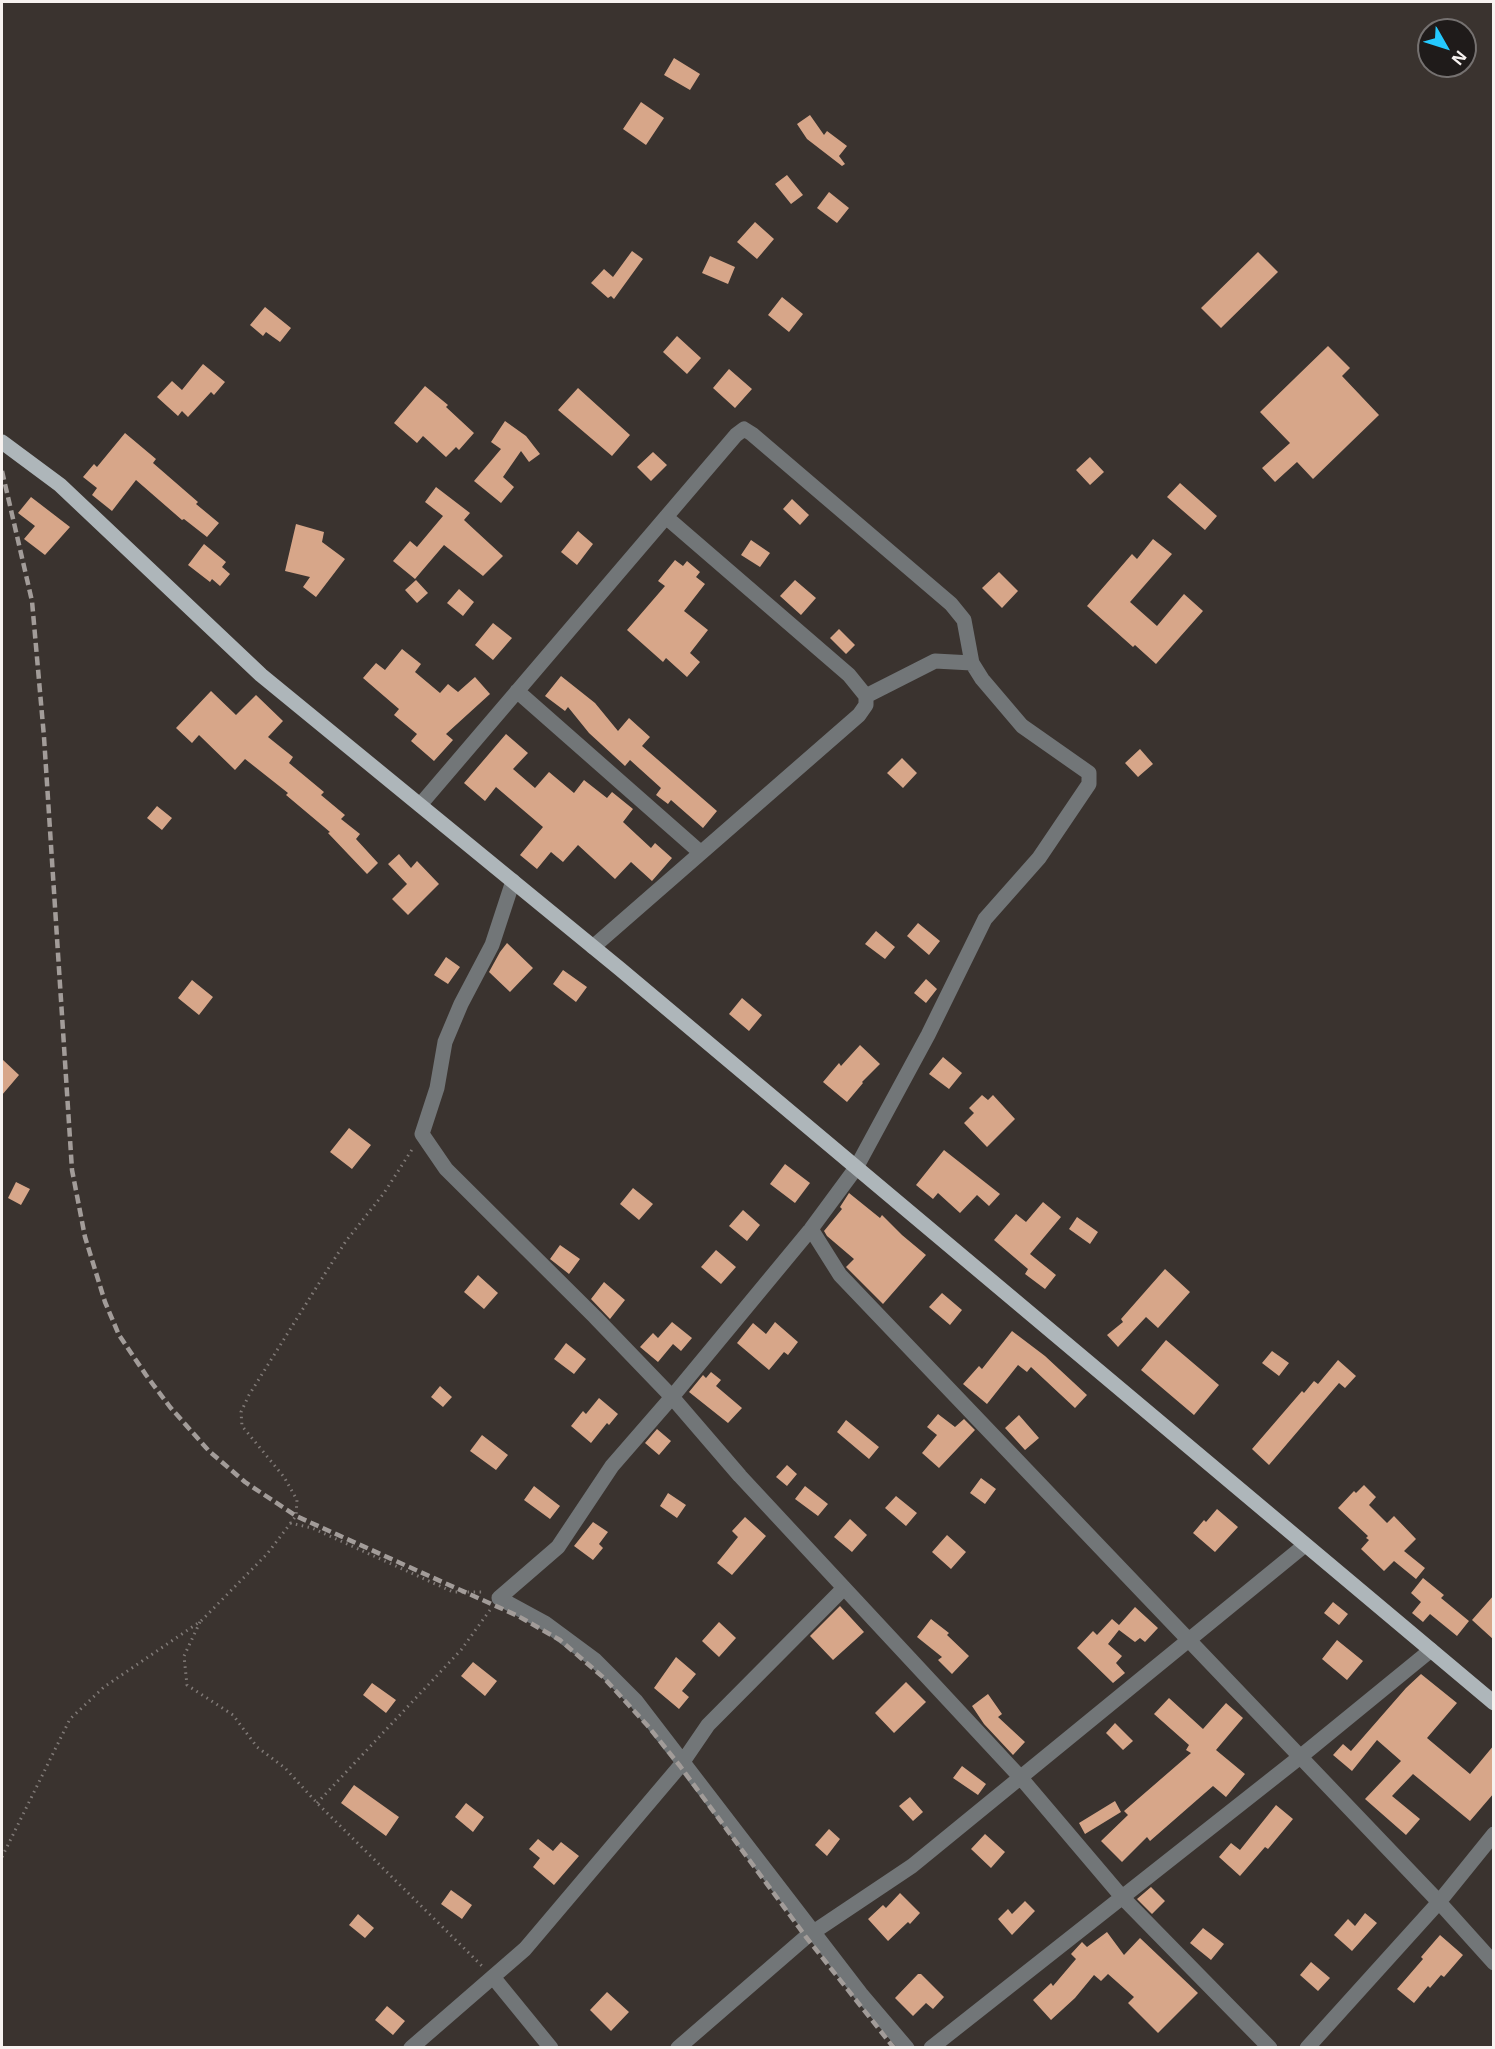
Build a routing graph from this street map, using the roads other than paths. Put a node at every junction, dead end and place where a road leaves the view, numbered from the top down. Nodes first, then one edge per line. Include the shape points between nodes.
1 (2, 442) edge
2 (666, 517) junction
3 (972, 663) junction
4 (517, 691) junction
5 (866, 696) junction
6 (420, 805) junction
7 (701, 853) junction
8 (513, 881) junction
9 (593, 947) junction
10 (856, 1168) junction
11 (811, 1229) junction
12 (672, 1397) junction
13 (1305, 1545) junction
14 (844, 1588) junction
15 (1188, 1640) junction
16 (1431, 1650) junction
17 (1494, 1703) edge
18 (1300, 1757) junction
19 (683, 1762) junction
20 (1021, 1778) junction
21 (1494, 1834) edge
22 (1122, 1897) junction
23 (1438, 1902) junction
24 (813, 1932) junction
25 (1494, 1963) edge
26 (493, 1977) junction
27 (411, 2048) edge
28 (551, 2048) edge
29 (678, 2048) edge
30 (907, 2048) edge
31 (931, 2048) edge
32 (1270, 2048) edge
33 (1307, 2048) edge

1 - 6 main road via 60,485 261,675
2 - 3 street via 744,429 951,604 964,620
2 - 4 street
2 - 5 street via 849,675
3 - 5 street via 935,661
3 - 10 street via 1022,726 1089,773 1089,784 1039,858 985,919
4 - 6 street
4 - 7 street
5 - 7 street via 866,705 859,715
6 - 8 main road
7 - 9 street
8 - 9 main road
8 - 12 street via 492,945 444,1042 437,1088 422,1134 446,1169
9 - 10 main road
10 - 11 street
10 - 13 main road
11 - 12 street
11 - 15 street via 840,1275
12 - 14 street
12 - 19 street via 612,1466 558,1547 499,1598 544,1623 595,1660 636,1701
13 - 15 street
13 - 16 main road
14 - 19 street via 708,1725
14 - 20 street
15 - 18 street
15 - 20 street
16 - 17 main road
16 - 18 street
18 - 22 street
18 - 23 street
19 - 24 street
19 - 26 street via 525,1949
20 - 22 street
20 - 24 street via 912,1866
21 - 23 street
22 - 31 street
22 - 32 street
23 - 25 street
23 - 33 street
24 - 29 street
24 - 30 street
26 - 27 street
26 - 28 street

